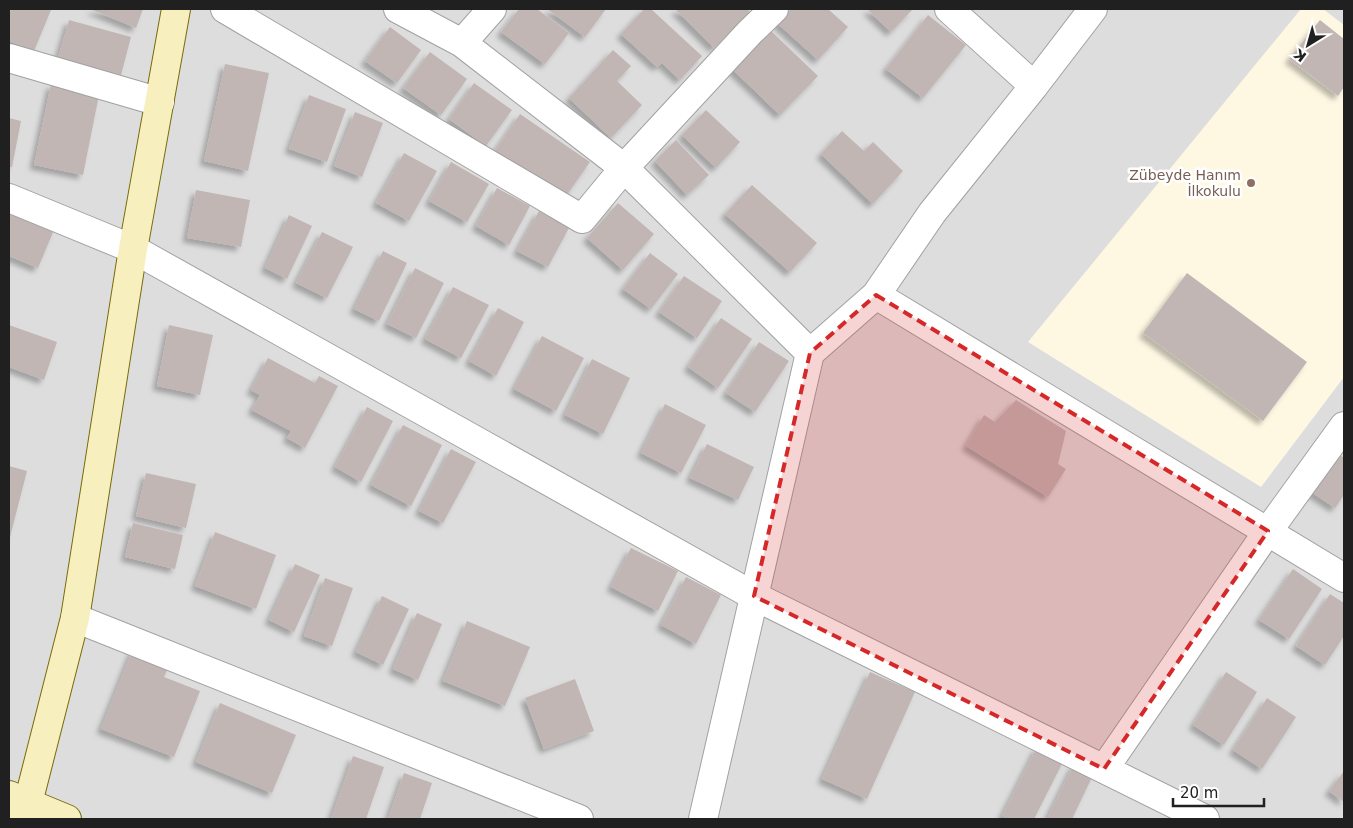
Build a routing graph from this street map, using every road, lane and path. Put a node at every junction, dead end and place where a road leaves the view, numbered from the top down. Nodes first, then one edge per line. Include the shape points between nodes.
1 (176, 9) edge
2 (225, 9) edge
3 (398, 9) edge
4 (492, 9) edge
5 (774, 9) edge
6 (949, 9) edge
7 (1093, 9) edge
8 (462, 43) junction
9 (9, 58) edge
10 (1034, 86) junction
11 (160, 102) junction
12 (624, 168) junction
13 (9, 198) edge
14 (133, 249) junction
15 (876, 295) junction
16 (810, 353) junction
17 (1344, 426) edge
18 (1268, 531) junction
19 (1344, 578) edge
20 (754, 596) junction
21 (75, 618) junction
22 (1104, 769) junction
23 (20, 806) edge
24 (67, 819) edge
25 (579, 819) edge
26 (703, 819) edge
27 (1205, 819) edge

1 - 11 street
2 - 12 street via 582,219
3 - 8 street
4 - 8 street
5 - 12 street
6 - 10 street
7 - 10 street
8 - 12 street
9 - 11 street
10 - 15 street via 932,213
11 - 14 street
12 - 16 street
13 - 14 street
14 - 20 street
14 - 21 street
15 - 16 street
15 - 18 street
16 - 20 street
17 - 18 street
18 - 19 street
18 - 22 street
20 - 22 street
20 - 26 street
21 - 23 street
21 - 25 street
22 - 27 street
23 - 24 street

